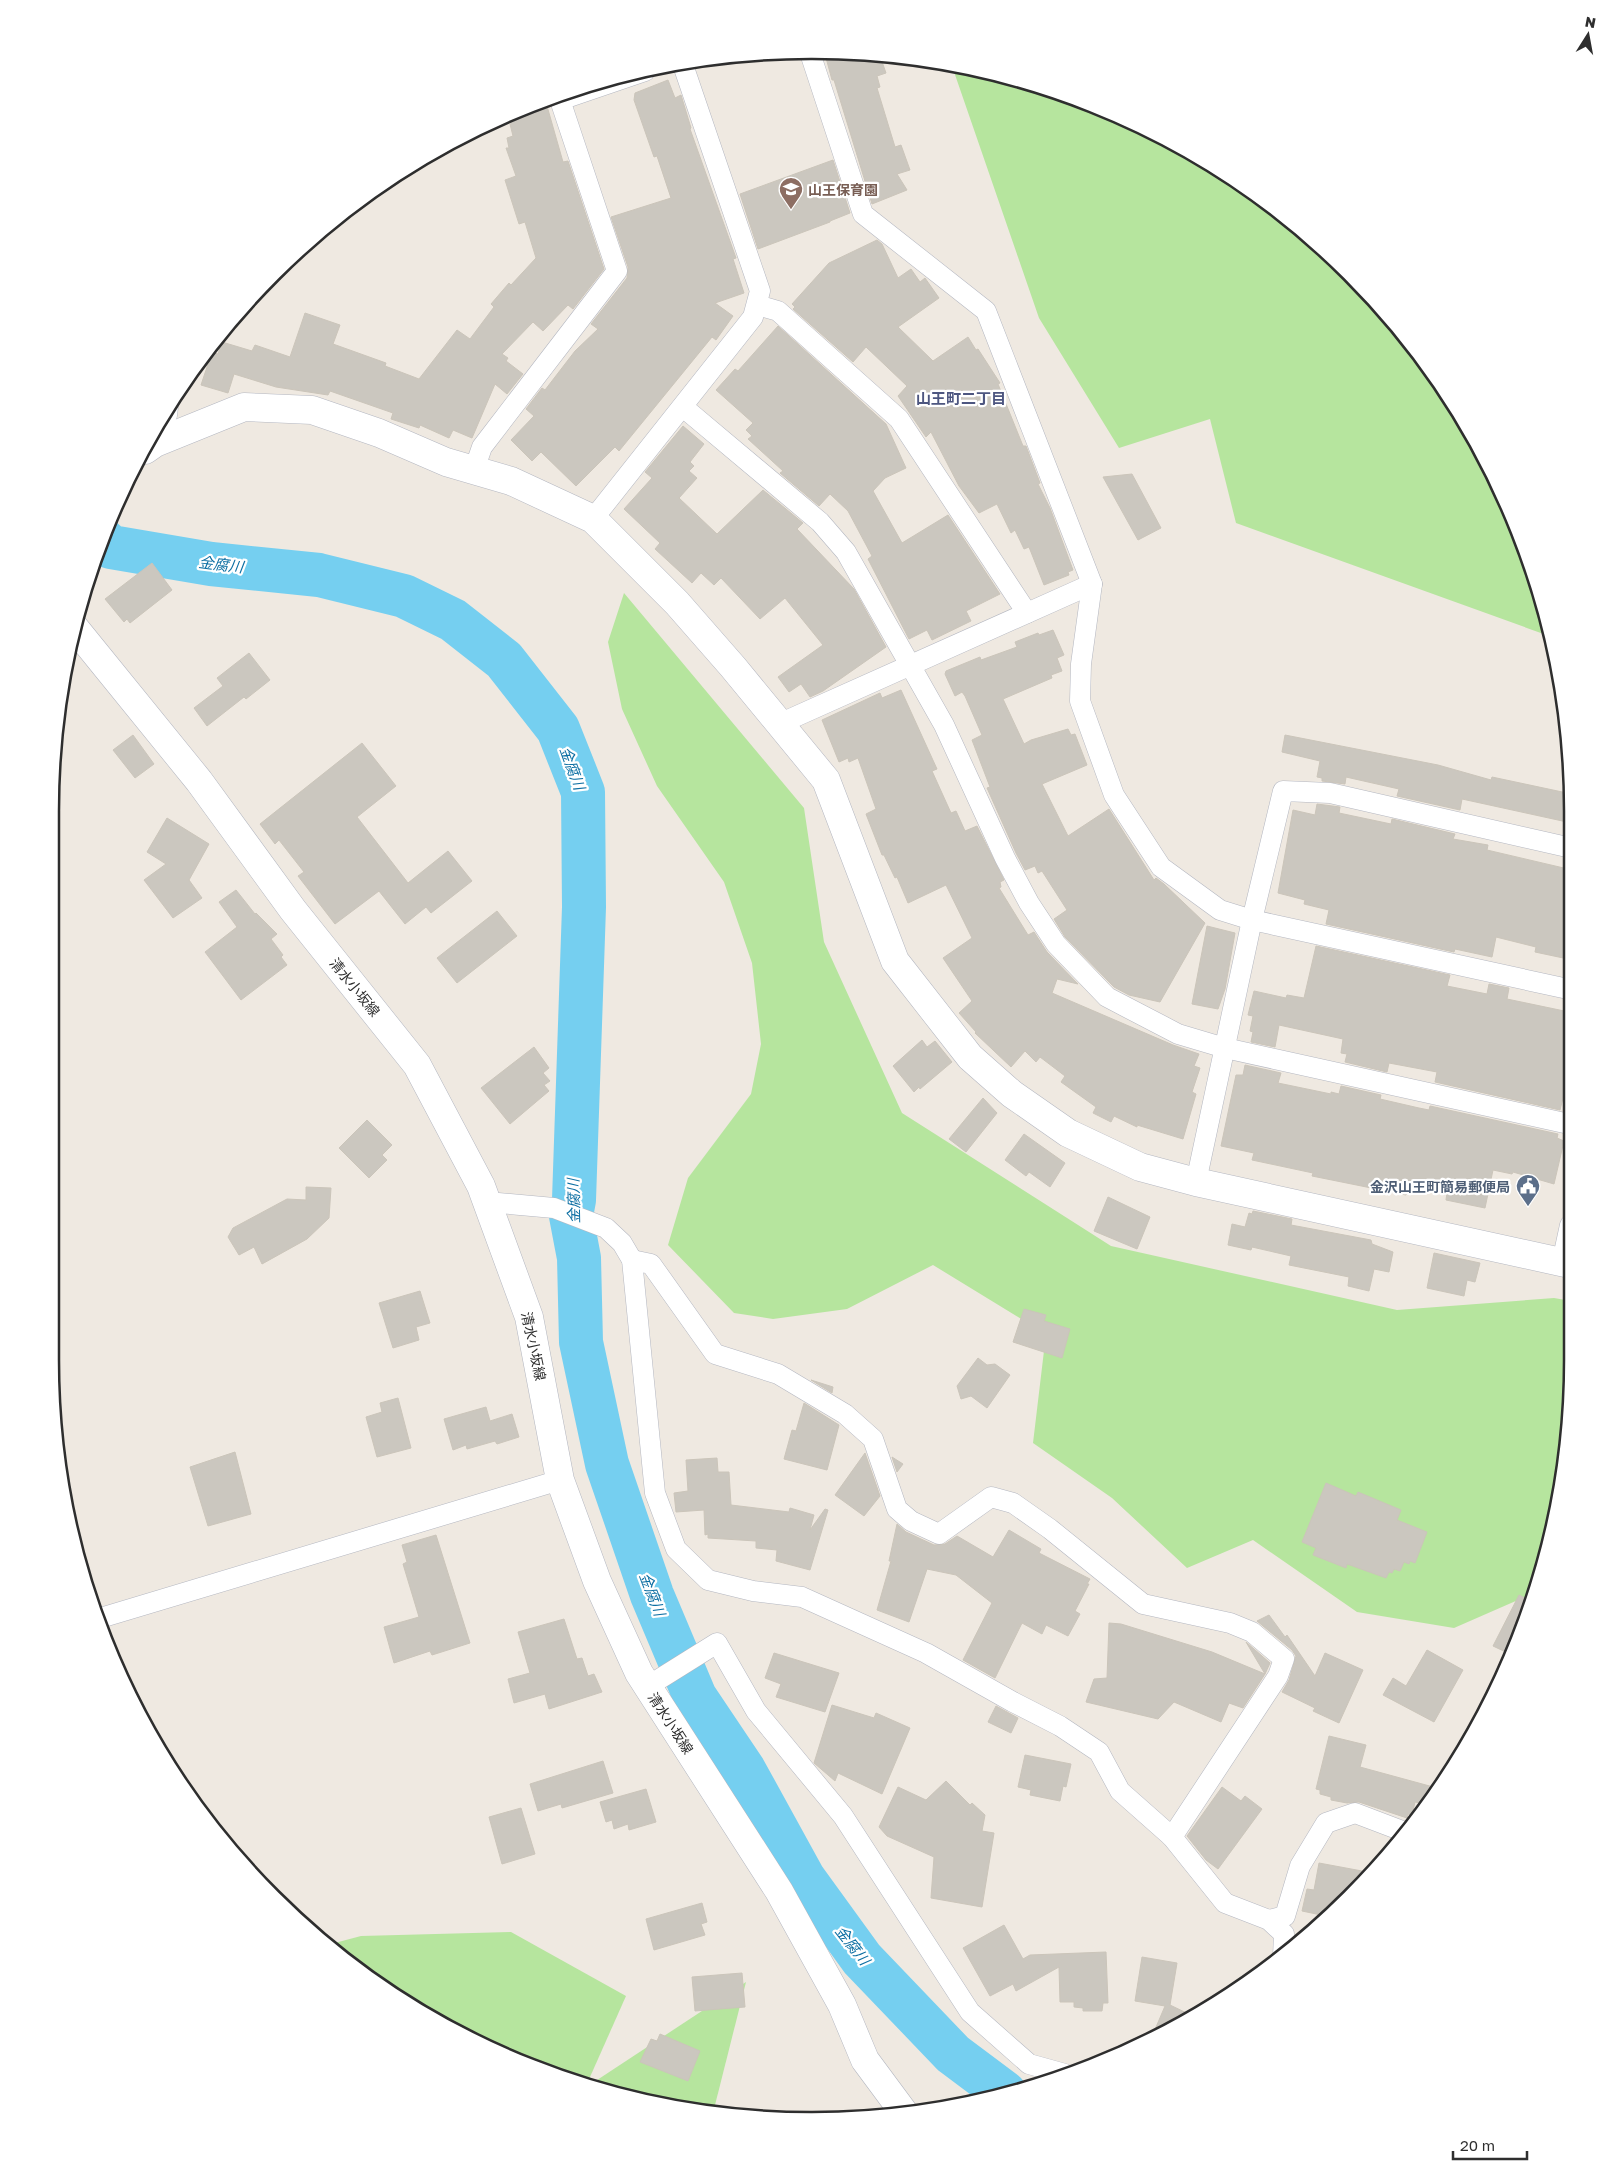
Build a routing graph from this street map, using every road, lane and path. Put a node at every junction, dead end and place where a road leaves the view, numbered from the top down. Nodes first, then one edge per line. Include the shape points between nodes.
1 (812, 59) edge
2 (685, 70) edge
3 (560, 102) edge
4 (757, 305) junction
5 (683, 407) junction
6 (154, 445) edge
7 (474, 470) junction
8 (593, 519) junction
9 (1092, 584) junction
10 (1028, 613) junction
11 (80, 634) edge
12 (910, 666) junction
13 (779, 724) junction
14 (1564, 846) edge
15 (1252, 920) junction
16 (1564, 988) edge
17 (1225, 1048) junction
18 (1564, 1123) edge
19 (1196, 1182) junction
20 (487, 1202) junction
21 (632, 1260) junction
22 (1564, 1263) edge
23 (560, 1480) junction
24 (105, 1617) edge
25 (646, 1678) junction
26 (1399, 1830) edge
27 (1172, 1837) junction
28 (1269, 1920) junction
29 (1283, 1946) edge
30 (1055, 2071) edge
31 (900, 2107) edge

1 - 9 street via 863,214 986,311
2 - 4 street via 760,291
3 - 7 street via 617,271 482,447
4 - 5 street via 753,317
4 - 10 street via 778,311 899,419
5 - 8 street
5 - 12 street via 820,522 846,552
6 - 7 street via 244,407 312,410
7 - 8 street via 510,481
8 - 13 street via 677,603
9 - 10 street
9 - 15 street via 1081,664 1080,701 1114,796 1161,868 1220,910
10 - 12 street
11 - 20 street, 清水小坂線 via 199,781 294,910 417,1065
12 - 13 street
12 - 17 street via 944,725 1005,858 1056,944 1107,997 1178,1034
13 - 19 street via 826,780 895,961 970,1057 1012,1094 1068,1133 1140,1167
14 - 15 street via 1330,793 1283,791
15 - 16 street
15 - 17 street
17 - 18 street
17 - 19 street
19 - 22 street
20 - 21 street via 554,1208 606,1228 622,1243
20 - 23 street, 清水小坂線 via 529,1317
21 - 27 street via 655,1493 676,1549 708,1580 753,1591 802,1597 926,1653 1060,1726 1099,1752 1120,1791
21 - 27 street via 651,1264 714,1354 778,1374 845,1414 873,1438 897,1509 911,1521 939,1534 990,1497 1013,1503 1143,1604 1230,1623 1252,1632 1284,1659 1278,1676
23 - 24 street
23 - 25 street, 清水小坂線 via 597,1582
25 - 30 street via 717,1642 756,1711 843,1816 970,2012 1029,2064
25 - 31 street, 清水小坂線 via 779,1891 842,2005 865,2060
26 - 28 street via 1355,1813 1326,1823 1300,1866 1285,1916
27 - 28 street via 1225,1903
28 - 29 street via 1284,1934

